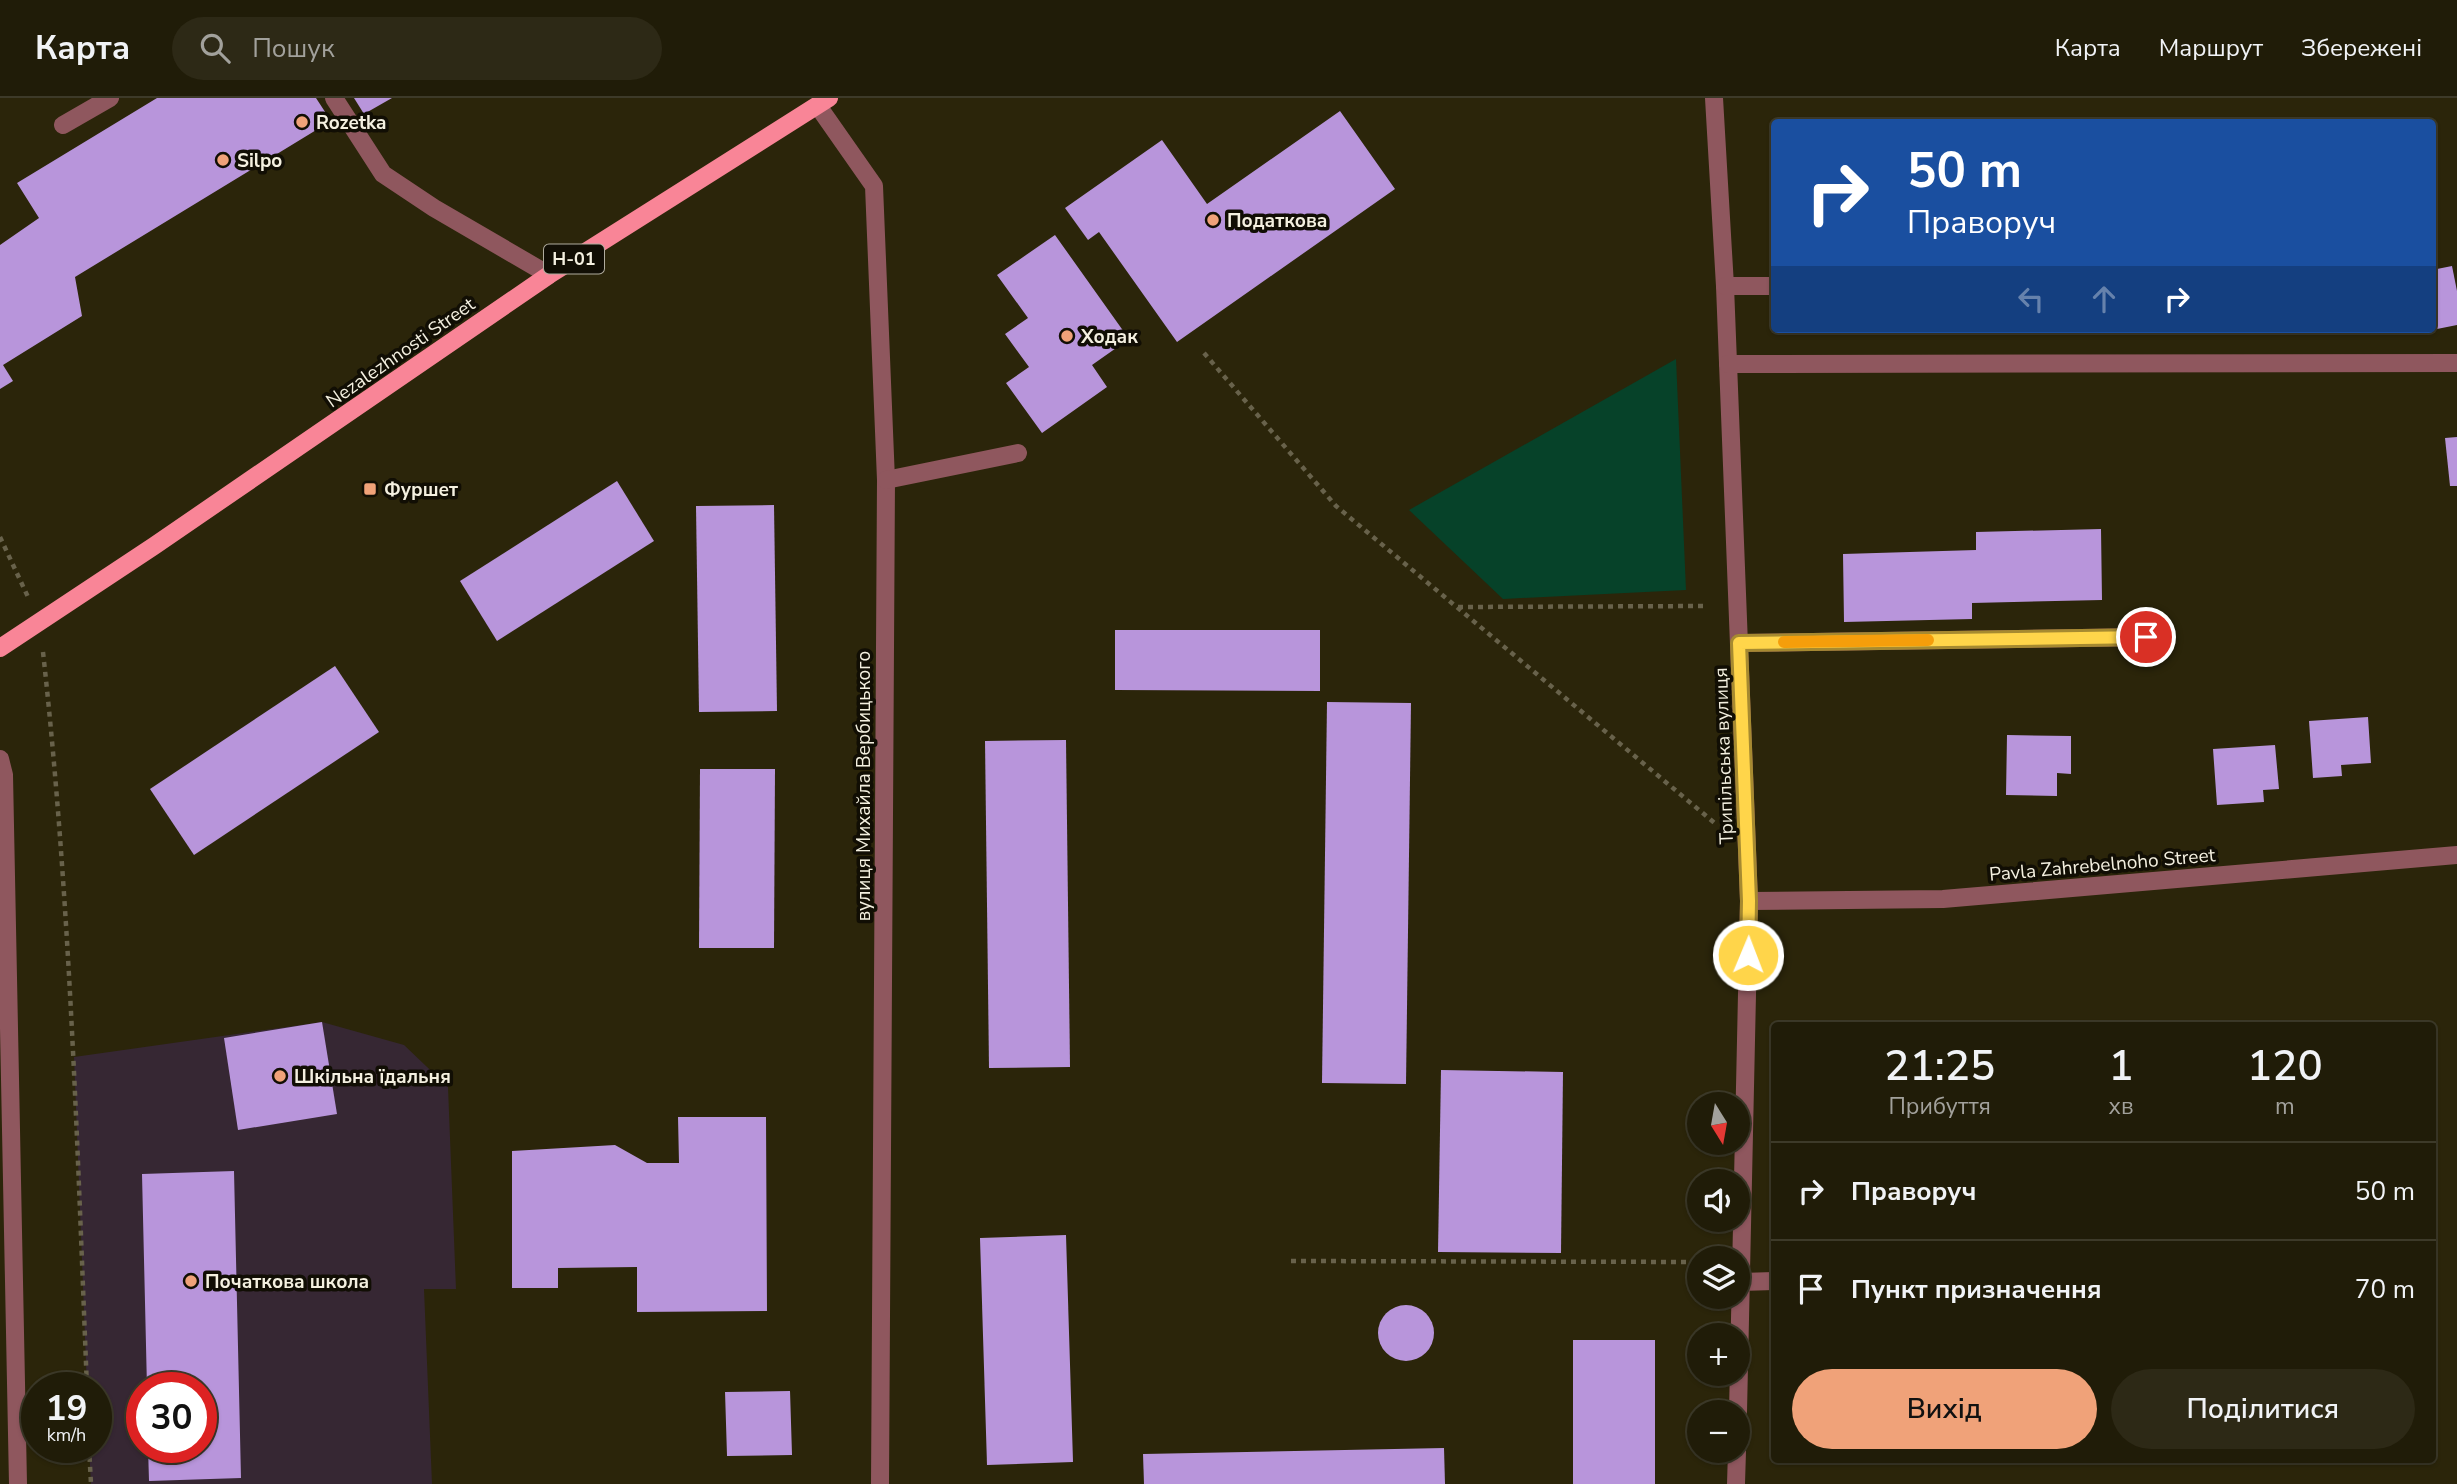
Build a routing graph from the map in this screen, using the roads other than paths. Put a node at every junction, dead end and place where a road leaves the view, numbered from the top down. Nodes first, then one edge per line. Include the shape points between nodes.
1 (110, 98) edge
2 (334, 98) edge
3 (1714, 98) edge
4 (824, 102) edge
5 (63, 125) dead end
6 (549, 275) junction
7 (1725, 286) junction
8 (1771, 286) edge
9 (2457, 363) edge
10 (1728, 364) junction
11 (1018, 453) dead end
12 (886, 481) junction
13 (2146, 637) dead end
14 (1739, 643) junction
15 (0, 648) edge
16 (0, 759) edge
17 (2457, 855) edge
18 (1749, 901) junction
19 (1742, 1246) edge
20 (1771, 1281) edge
21 (1750, 1282) edge
22 (1740, 1309) edge
23 (1738, 1400) edge
24 (1737, 1463) edge
25 (18, 1484) edge
26 (880, 1484) edge
27 (1736, 1484) edge

1 - 5 street
2 - 6 street via 383,174
3 - 7 street, Трипільська вулиця
4 - 6 main road, Nezalezhnosti Street / Н-01
4 - 12 street, вулиця Михайла Вербицького via 874,186
6 - 15 main road, Nezalezhnosti Street / Н-01
7 - 8 street
7 - 10 street, Трипільська вулиця
9 - 10 street
10 - 14 street, Трипільська вулиця
11 - 12 street
12 - 26 street, вулиця Михайла Вербицького
13 - 14 street
14 - 18 street, Трипільська вулиця
16 - 25 street
17 - 18 street, Pavla Zahrebelnoho Street via 1943,899
18 - 19 street, Трипільська вулиця
20 - 21 street
22 - 23 street, Трипільська вулиця
24 - 27 street

